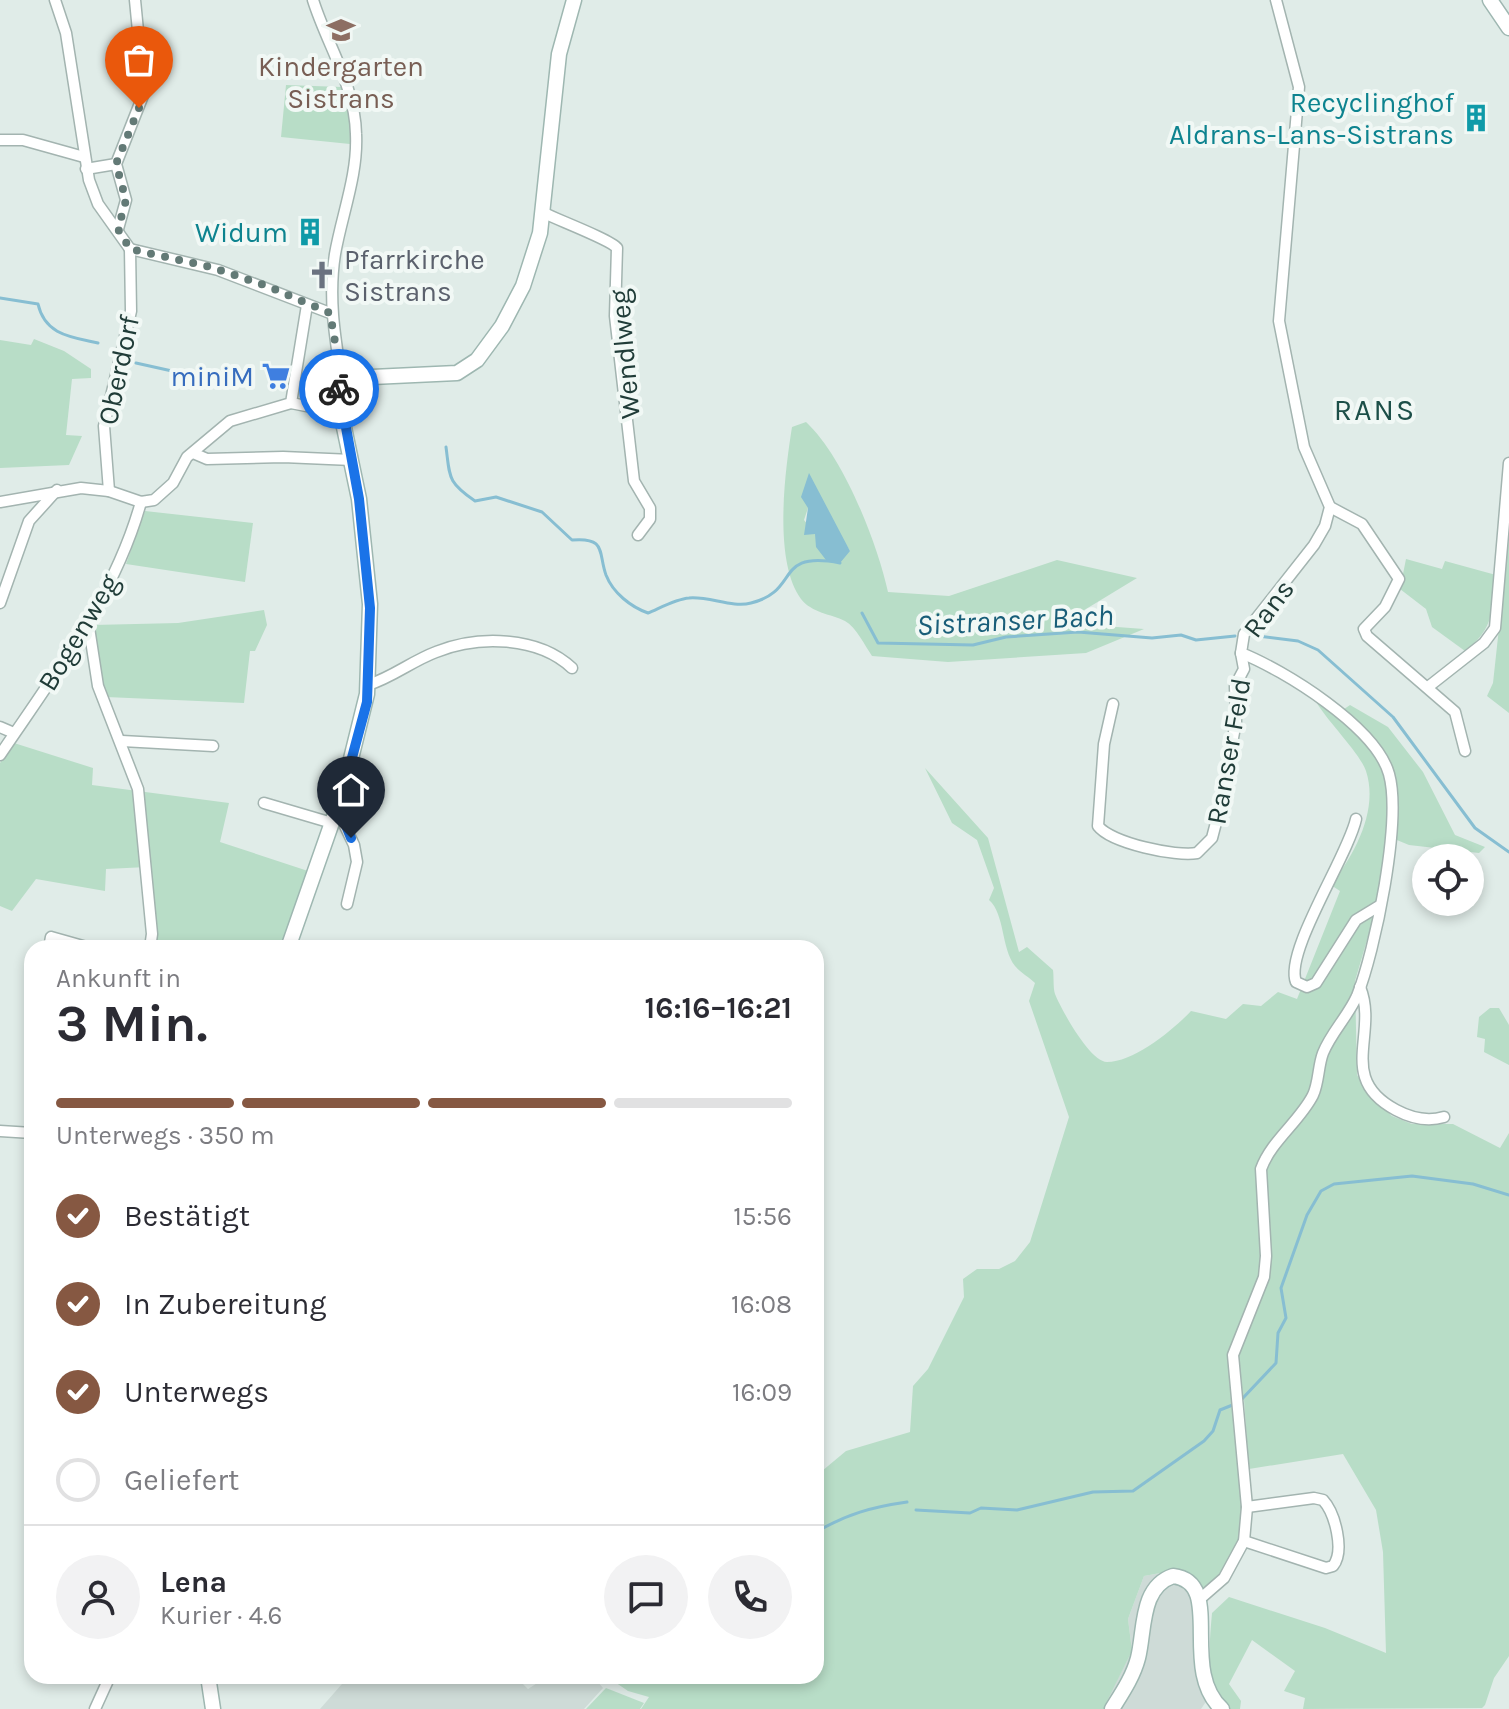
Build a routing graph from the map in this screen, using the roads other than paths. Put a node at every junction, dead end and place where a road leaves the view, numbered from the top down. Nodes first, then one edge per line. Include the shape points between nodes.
1 (55, 0) edge
2 (135, 0) edge
3 (313, 0) edge
4 (574, 0) edge
5 (1276, 0) edge
6 (1490, 0) edge
7 (1509, 28) edge
8 (0, 140) edge
9 (85, 163) junction
10 (116, 164) junction
11 (544, 213) junction
12 (118, 229) junction
13 (130, 249) junction
14 (307, 305) junction
15 (330, 313) junction
16 (342, 382) junction
17 (291, 403) junction
18 (341, 413) junction
19 (193, 453) junction
20 (352, 460) junction
21 (1509, 463) edge
22 (57, 490) junction
23 (109, 491) junction
24 (0, 502) edge
25 (141, 502) junction
26 (1330, 507) junction
27 (638, 535) dead end
28 (0, 603) edge
29 (88, 621) junction
30 (1241, 653) junction
31 (572, 668) dead end
32 (368, 685) junction
33 (1428, 687) junction
34 (1113, 704) dead end
35 (0, 727) edge
36 (14, 733) junction
37 (122, 741) junction
38 (213, 746) dead end
39 (1465, 751) dead end
40 (0, 755) edge
41 (343, 791) junction
42 (264, 803) dead end
43 (1356, 819) dead end
44 (332, 823) junction
45 (347, 904) dead end
46 (1379, 906) junction
47 (151, 940) edge
48 (291, 940) edge
49 (1360, 987) junction
50 (1444, 1117) dead end
51 (0, 1131) edge
52 (24, 1132) edge
53 (1247, 1507) junction
54 (1244, 1541) junction
55 (1201, 1598) junction
56 (106, 1684) edge
57 (209, 1684) edge
58 (95, 1709) edge
59 (213, 1709) edge
60 (1112, 1709) edge
61 (1222, 1709) edge

1 - 9 street via 66,33
2 - 10 street via 144,93
3 - 15 street via 351,97 357,136
4 - 11 main road via 559,54
5 - 26 street via 1299,87 1279,307 1282,351 1304,447
6 - 7 main road
8 - 9 street via 23,140
9 - 10 street
9 - 12 street via 98,204
10 - 12 street via 126,200
11 - 16 main road via 523,286 496,336 473,364 449,375
11 - 27 street, Wendlweg via 617,248 615,316 634,481 650,508 650,519
12 - 13 street
13 - 14 street via 211,267
13 - 23 street, Oberdorf via 129,324 105,414
14 - 15 street
14 - 17 street
15 - 16 street
16 - 18 main road
17 - 18 street
17 - 19 street via 236,418
18 - 20 main road
19 - 20 street via 207,459
19 - 25 street via 168,489
20 - 32 main road via 370,604
21 - 33 street via 1495,628
22 - 23 street
22 - 24 street
22 - 28 street via 29,521
23 - 25 street
25 - 29 street, Bogenweg via 124,556
26 - 30 street, Rans via 1314,545 1244,634
26 - 33 street via 1362,524 1400,583 1364,632
29 - 36 street, Bogenweg
29 - 37 street via 96,680
30 - 34 street, Ranser Feld via 1244,669 1235,686 1236,722 1217,821 1210,843 1197,853 1120,840 1098,826 1104,744
30 - 46 street, Rans via 1300,683 1360,732 1389,774 1390,832
31 - 32 street via 536,648 480,641 436,651
32 - 41 main road
33 - 39 street via 1455,712
35 - 36 street
36 - 40 street, Bogenweg
37 - 38 street
37 - 47 street via 138,789
41 - 44 main road
41 - 45 street via 348,797 345,826 357,856
42 - 44 street
43 - 46 street via 1301,943 1293,972 1296,982 1307,987 1316,983 1356,920
44 - 48 main road
46 - 49 street, Rans
49 - 50 street via 1366,1007 1362,1072 1369,1087 1404,1114
49 - 53 street via 1324,1051 1314,1093 1265,1156 1261,1169 1264,1277 1233,1355
51 - 52 street
53 - 54 street
53 - 54 street via 1321,1499 1332,1517 1339,1556 1326,1568
54 - 55 street via 1224,1578
55 - 60 main road via 1179,1576 1155,1587 1135,1667
55 - 61 main road via 1201,1671
56 - 58 street
57 - 59 main road

